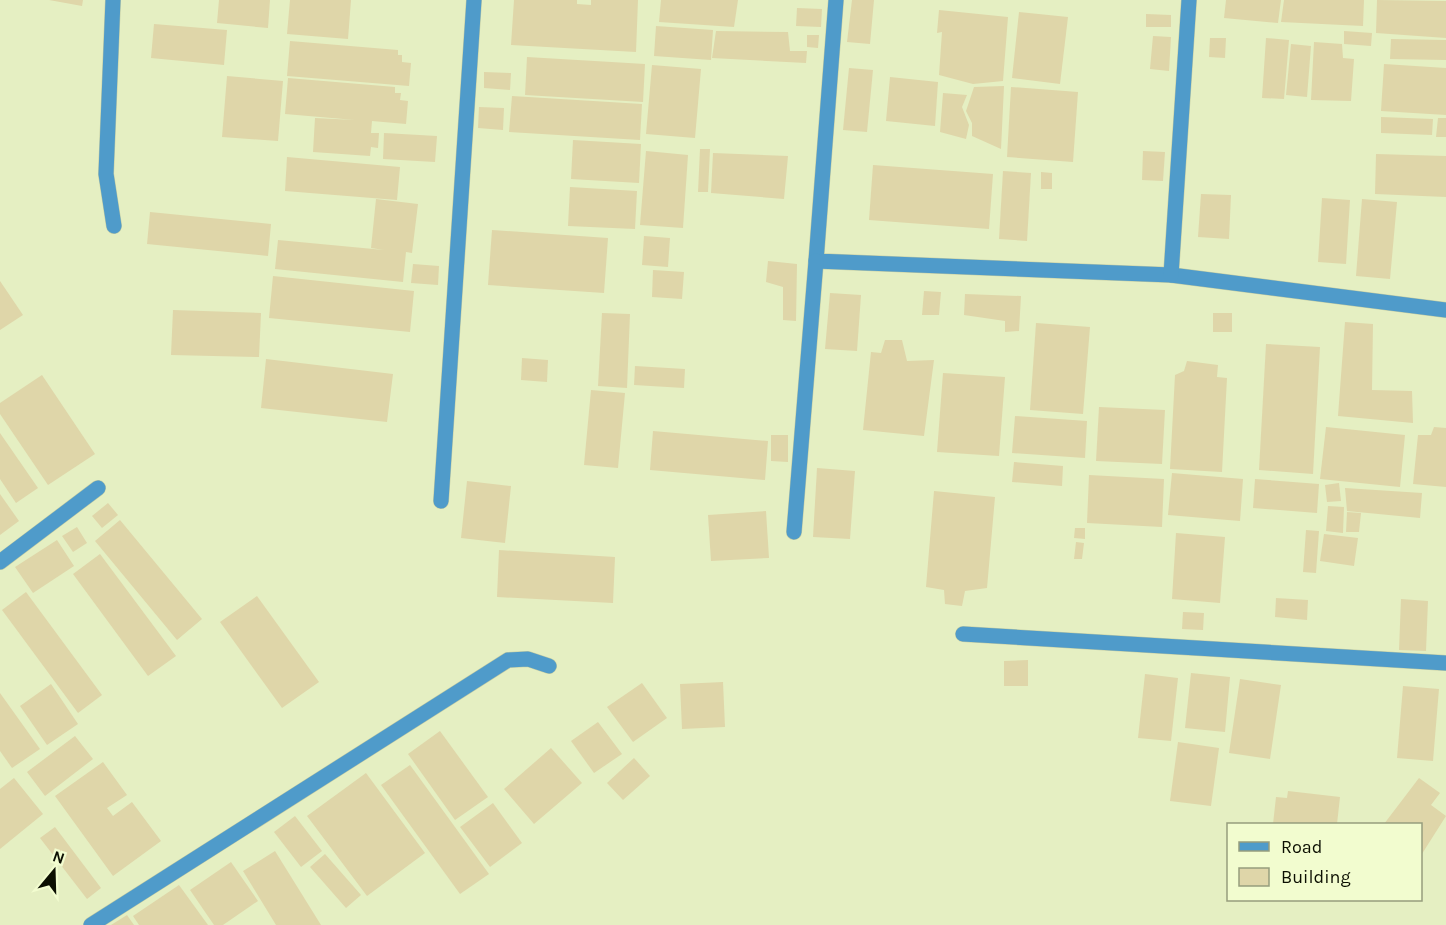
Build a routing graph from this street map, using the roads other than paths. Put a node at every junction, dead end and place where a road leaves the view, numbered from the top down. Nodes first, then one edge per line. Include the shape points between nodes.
1 (113, 0) edge
2 (474, 0) edge
3 (836, 0) edge
4 (1189, 0) edge
5 (114, 226) dead end
6 (816, 261) junction
7 (1171, 275) junction
8 (1446, 310) edge
9 (98, 488) dead end
10 (441, 501) dead end
11 (794, 532) dead end
12 (0, 562) edge
13 (963, 634) dead end
14 (1446, 663) edge
15 (549, 666) dead end
16 (91, 925) edge

1 - 5 street via 106,174
2 - 10 street
3 - 6 street
4 - 7 street
6 - 7 street
6 - 11 street
7 - 8 street
9 - 12 street
13 - 14 street
15 - 16 street via 508,660

